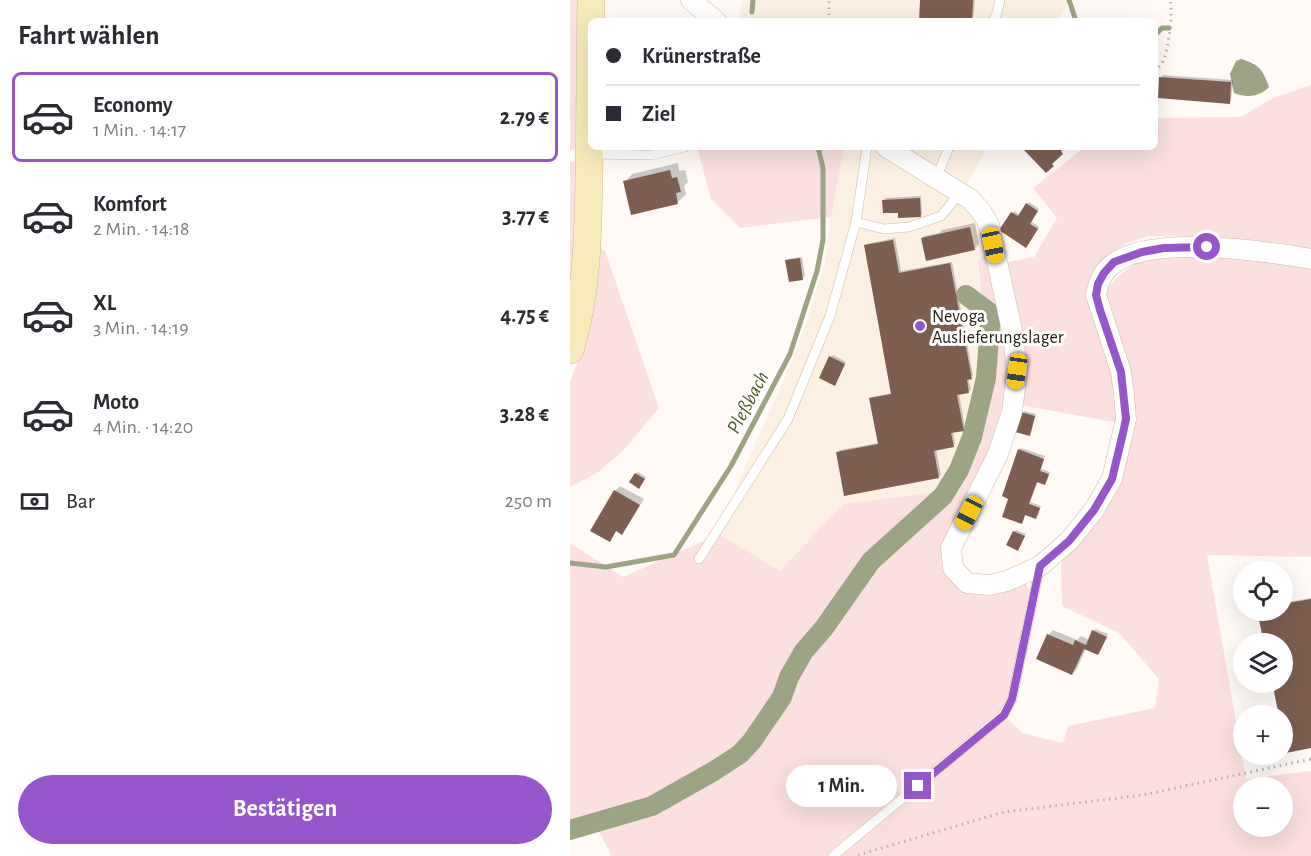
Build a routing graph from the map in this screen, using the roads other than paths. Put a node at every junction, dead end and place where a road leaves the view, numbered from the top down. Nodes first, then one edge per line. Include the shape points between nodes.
1 (591, 0) edge
2 (1000, 0) edge
3 (591, 18) edge
4 (994, 18) edge
5 (590, 150) edge
6 (672, 150) edge
7 (867, 150) edge
8 (891, 150) edge
9 (948, 150) edge
10 (590, 154) junction
11 (936, 178) junction
12 (960, 193) junction
13 (856, 222) junction
14 (1311, 259) edge
15 (570, 350) edge
16 (699, 559) dead end
17 (1040, 566) junction
18 (832, 856) edge

1 - 3 main road
2 - 4 lane
5 - 10 main road
6 - 10 lane via 651,155
7 - 13 lane
8 - 11 street
9 - 11 lane
10 - 15 main road via 588,238 578,321
11 - 12 street
12 - 13 lane via 941,216 909,227 884,229
12 - 17 street via 981,211 989,225 1017,371 1011,412 998,454 951,548 953,568 967,583 989,585
13 - 16 lane via 830,316 788,419
14 - 17 street via 1207,247 1164,248 1128,256 1114,262 1104,273 1096,295 1121,372 1126,419 1120,448 1112,479 1094,510 1069,541
17 - 18 lane via 1012,699 1004,715

